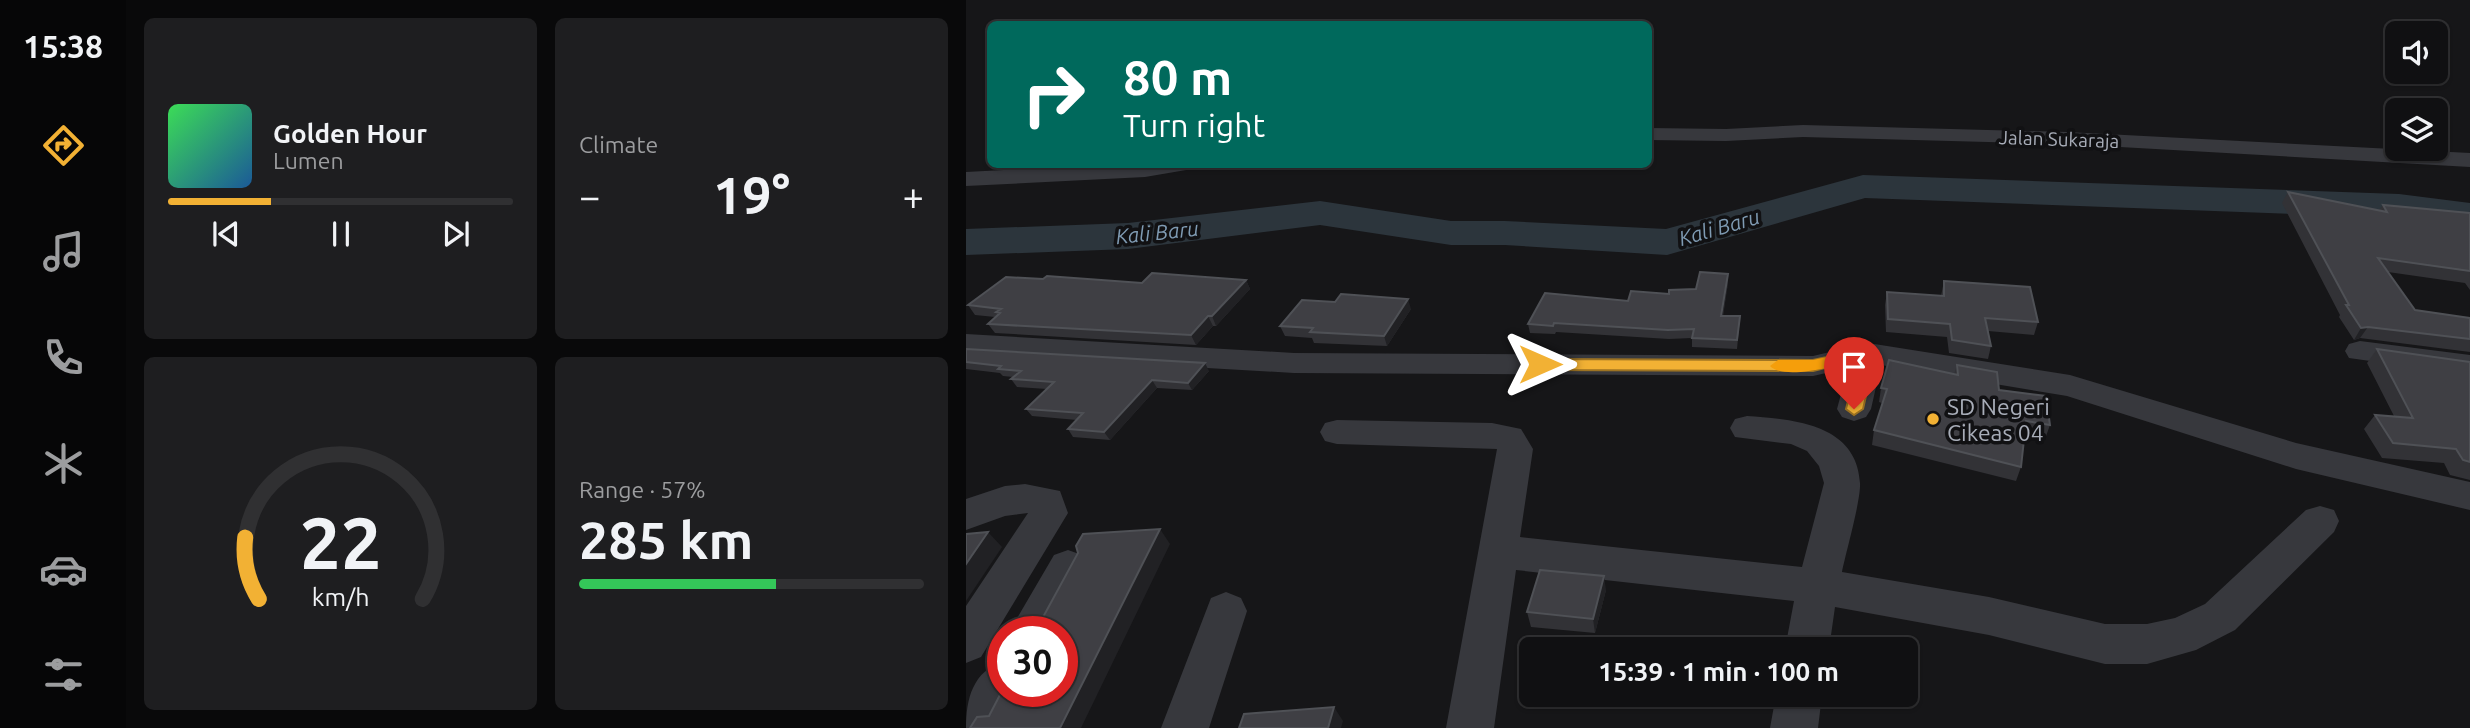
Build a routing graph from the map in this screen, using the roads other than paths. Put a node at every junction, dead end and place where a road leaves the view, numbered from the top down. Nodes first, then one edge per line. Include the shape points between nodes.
1 (1652, 134) edge
2 (2470, 160) edge
3 (1158, 168) edge
4 (966, 179) edge
5 (966, 344) edge
6 (2360, 351) dead end
7 (1868, 353) junction
8 (2470, 365) edge
9 (1854, 409) dead end
10 (1747, 428) dead end
11 (1337, 432) dead end
12 (2470, 496) edge
13 (966, 515) edge
14 (2320, 522) dead end
15 (1497, 551) junction
16 (1068, 567) edge
17 (1818, 586) junction
18 (1226, 611) dead end
19 (1040, 616) edge
20 (1809, 637) edge
21 (966, 643) edge
22 (988, 707) edge
23 (1797, 707) edge
24 (976, 728) edge
25 (1185, 728) edge
26 (1470, 728) edge
27 (1794, 728) edge

1 - 2 street, Jalan Sukaraja via 1803,131 2067,138
3 - 4 street
5 - 7 street via 1294,363 1813,366
6 - 8 street
7 - 9 street
7 - 12 street via 2070,386 2296,456
10 - 17 street via 1796,432 1819,442 1836,461 1842,483
11 - 15 street via 1509,438 1515,449
13 - 21 street via 1004,500 1029,497 1046,501 1049,513
14 - 17 street via 2220,617 2181,636 2147,644 2105,644 1989,616
15 - 17 street
15 - 26 street
16 - 19 street
17 - 20 street
18 - 25 street
22 - 24 street
23 - 27 street

